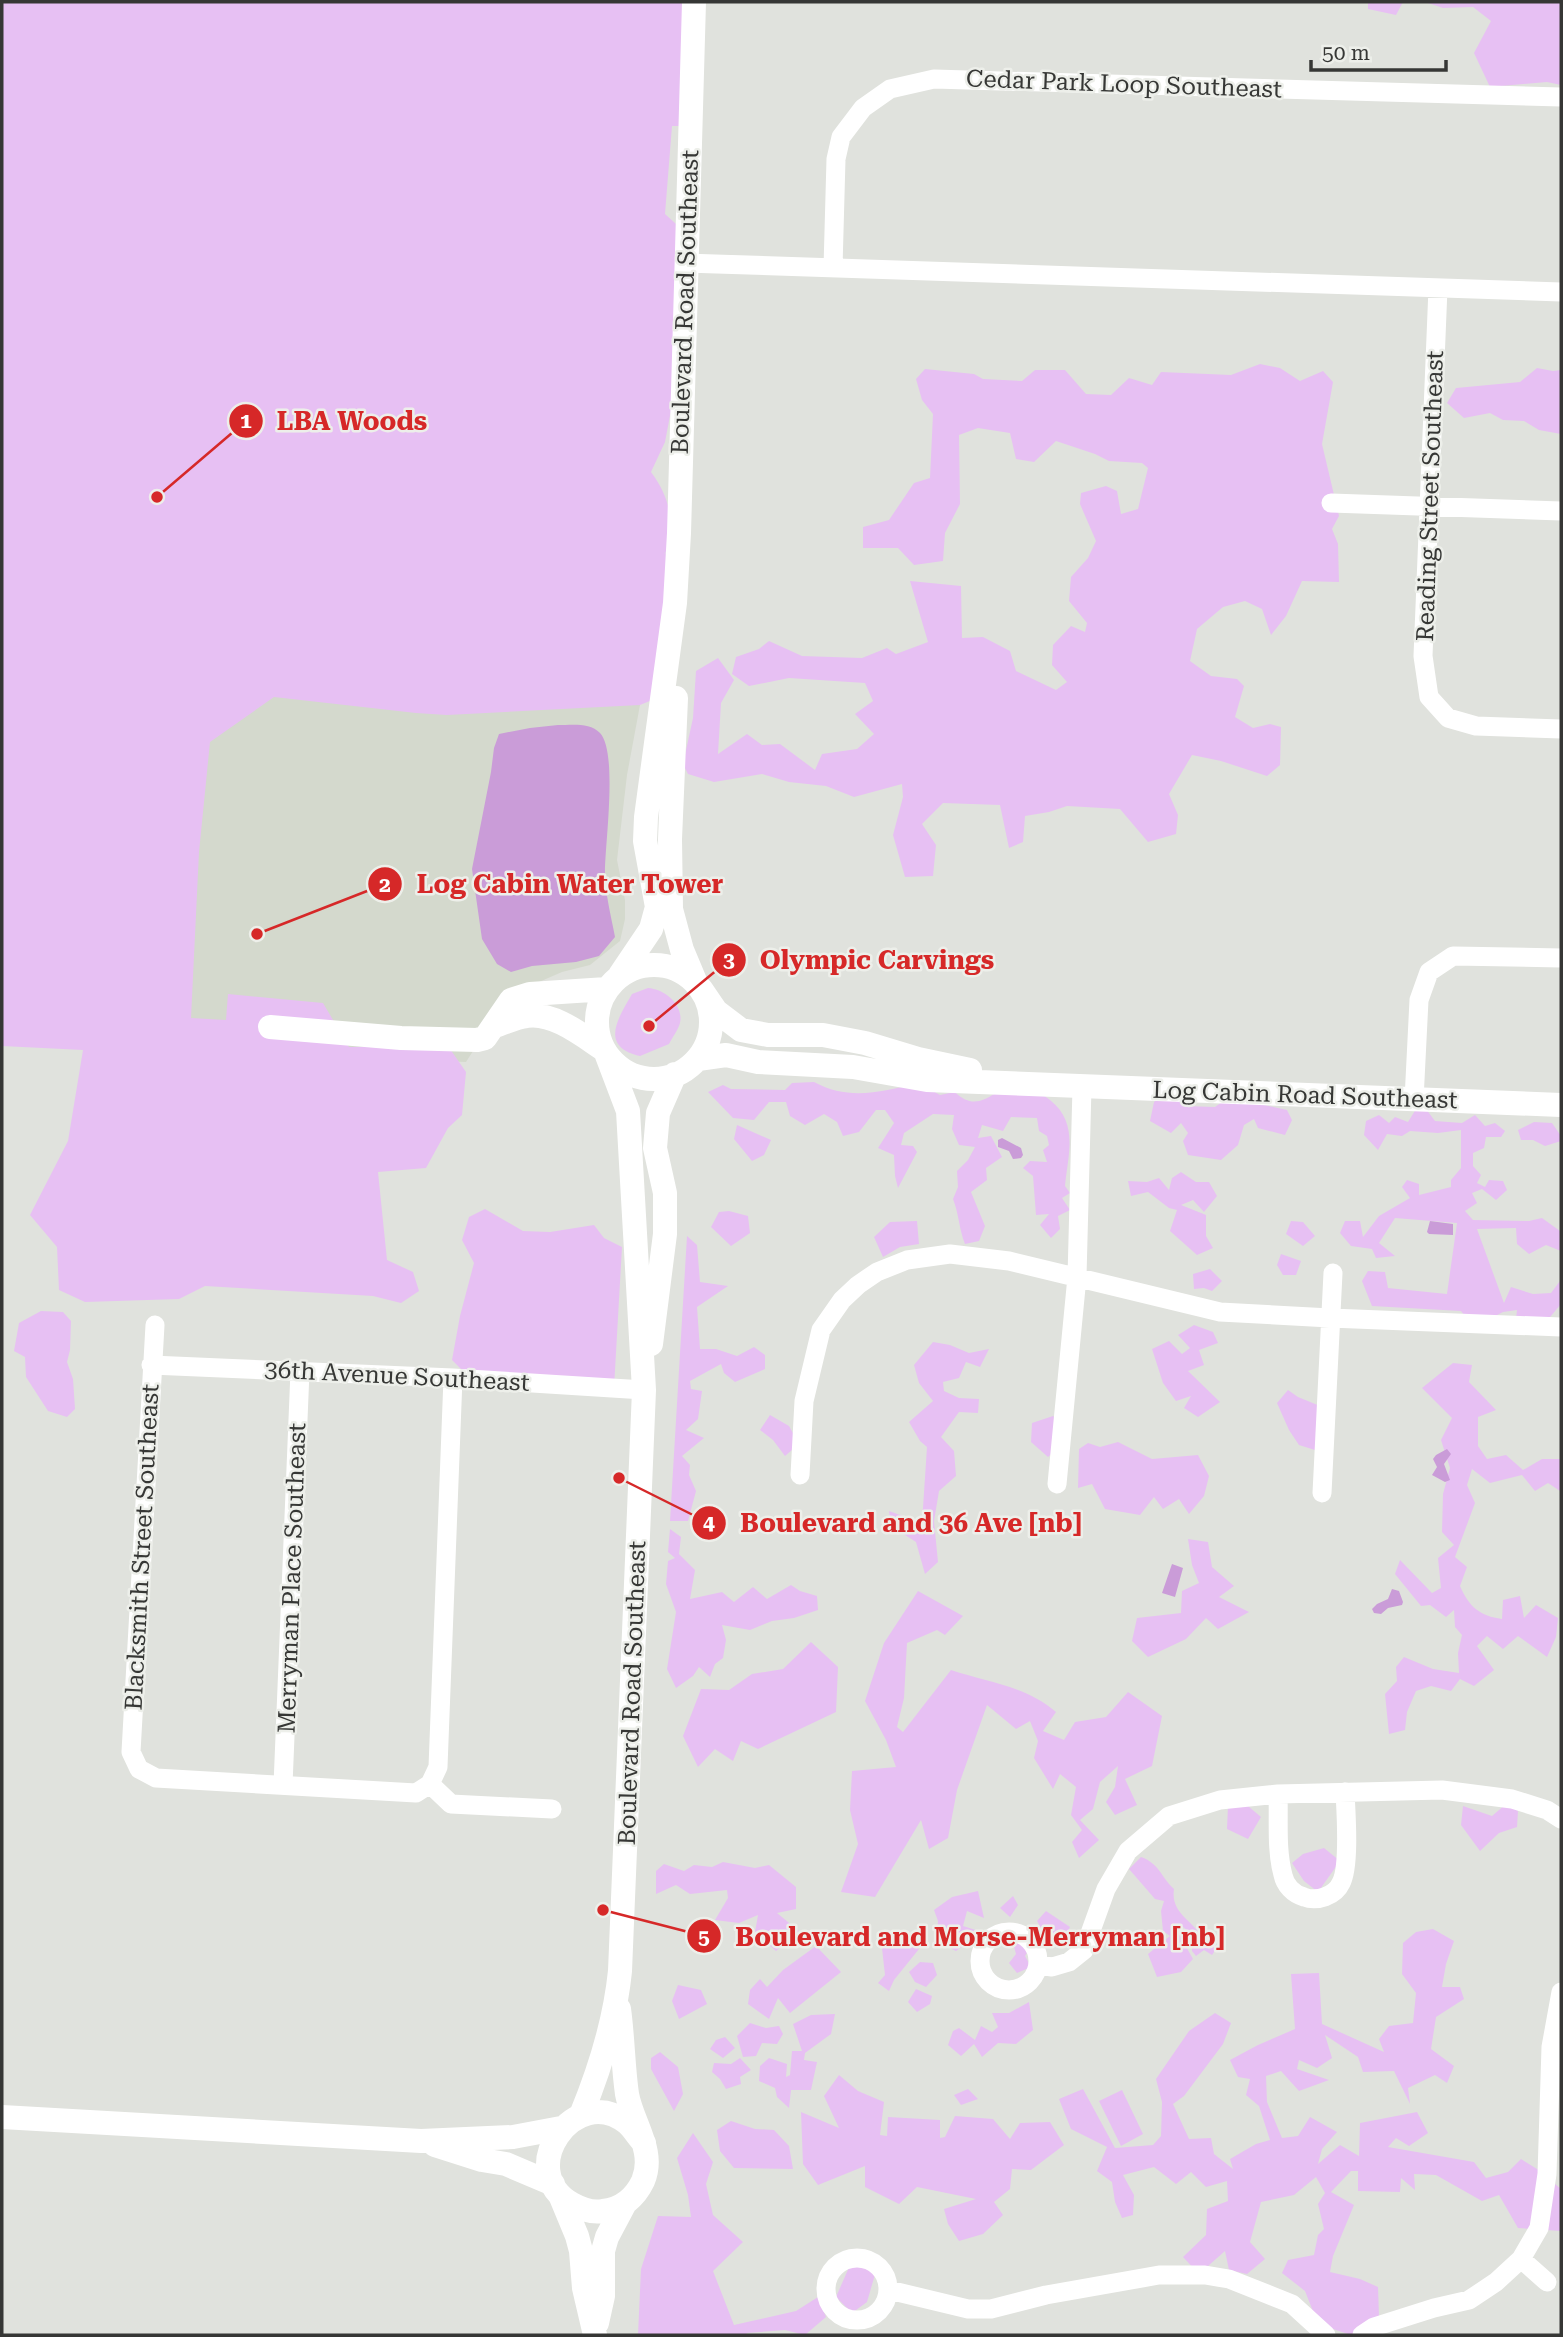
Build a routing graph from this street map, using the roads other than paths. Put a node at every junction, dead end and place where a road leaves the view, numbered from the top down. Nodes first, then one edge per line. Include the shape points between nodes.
1 (694, 2) edge
2 (1561, 97) edge
3 (685, 263) junction
4 (833, 268) junction
5 (1438, 288) junction
6 (1561, 292) edge
7 (1331, 503) dead end
8 (1428, 506) junction
9 (1561, 511) edge
10 (675, 603) junction
11 (1561, 729) edge
12 (1561, 958) edge
13 (613, 982) junction
14 (698, 985) junction
15 (270, 1027) dead end
16 (495, 1027) junction
17 (605, 1051) junction
18 (698, 1059) junction
19 (676, 1074) junction
20 (1050, 1085) junction
21 (1082, 1087) junction
22 (1414, 1100) junction
23 (1561, 1105) edge
24 (1333, 1273) dead end
25 (1077, 1277) junction
26 (1329, 1318) junction
27 (155, 1325) dead end
28 (1561, 1327) edge
29 (151, 1365) junction
30 (300, 1371) junction
31 (453, 1378) junction
32 (643, 1390) junction
33 (800, 1475) dead end
34 (1057, 1484) dead end
35 (1322, 1493) dead end
36 (430, 1784) junction
37 (283, 1785) junction
38 (1345, 1792) junction
39 (1278, 1794) junction
40 (552, 1809) dead end
41 (1561, 1819) edge
42 (1038, 1965) dead end
43 (1561, 1992) edge
44 (617, 1997) junction
45 (2, 2117) edge
46 (571, 2122) junction
47 (421, 2141) junction
48 (644, 2143) junction
49 (556, 2189) junction
50 (624, 2205) junction
51 (1521, 2259) junction
52 (1547, 2282) dead end
53 (889, 2290) dead end
54 (595, 2333) edge
55 (1326, 2335) edge
56 (1362, 2335) edge

1 - 3 street, Boulevard Road Southeast
2 - 4 street, Cedar Park Loop Southeast via 934,79 890,89 863,108 841,137 836,159
3 - 4 street
3 - 10 street, Boulevard Road Southeast
4 - 5 street
5 - 6 street
5 - 8 street, Reading Street Southeast
7 - 8 street
8 - 9 street
8 - 11 street, Reading Street Southeast via 1423,656 1429,697 1448,718 1476,726
10 - 13 street, Boulevard Road Southeast via 646,817 645,841 657,907 651,929
10 - 14 street, Boulevard Road Southeast via 678,664 671,909
12 - 22 street via 1453,956 1429,972 1419,1000
13 - 14 street via 650,964 681,971
13 - 16 street via 511,1000
13 - 17 street via 597,1014
14 - 18 street via 712,1024
14 - 20 street, Log Cabin Road Southeast via 716,1011 741,1030 823,1035
15 - 16 street via 450,1041 485,1038
16 - 17 street via 528,1015 549,1019
17 - 19 street via 634,1075 651,1079
17 - 32 street, Boulevard Road Southeast via 628,1111
18 - 19 street
18 - 20 street, Log Cabin Road Southeast via 726,1055 758,1062 853,1067 927,1080
19 - 32 street, Boulevard Road Southeast via 658,1113 655,1148 664,1193 665,1234
20 - 21 street, Log Cabin Road Southeast
21 - 22 street, Log Cabin Road Southeast
21 - 25 street
22 - 23 street, Log Cabin Road Southeast
24 - 26 street
25 - 26 street via 1220,1311
25 - 33 street via 1009,1261 950,1254 907,1260 858,1284 821,1330 804,1401
25 - 34 street
26 - 28 street
26 - 35 street
27 - 29 street, Blacksmith Street Southeast
29 - 30 street, 36th Avenue Southeast
29 - 37 street, Blacksmith Street Southeast via 131,1752 139,1769 156,1778
30 - 31 street, 36th Avenue Southeast
30 - 37 street, Merryman Place Southeast
31 - 32 street, 36th Avenue Southeast
31 - 36 street via 438,1767
32 - 44 street, Boulevard Road Southeast
36 - 37 street via 416,1793
36 - 40 street via 452,1804
38 - 39 street
38 - 39 street via 1342,1881 1328,1896 1312,1899 1295,1893 1283,1877
38 - 41 street via 1442,1790 1512,1799
39 - 42 street via 1220,1800 1169,1816 1128,1851 1106,1889 1084,1950 1069,1962
43 - 51 street via 1551,2047 1548,2174 1539,2228
44 - 46 street, Boulevard Road Southeast via 598,2072
44 - 48 street, Boulevard Road Southeast via 628,2100
45 - 47 street
46 - 47 street via 513,2137
46 - 48 street via 605,2113 627,2123
46 - 49 street via 550,2149 548,2161
47 - 49 street via 506,2164
48 - 50 street via 645,2176
49 - 50 street via 568,2202 590,2211
49 - 54 street via 577,2236
50 - 54 street via 603,2251 603,2296
51 - 52 street
51 - 56 street via 1469,2300 1374,2327
53 - 55 street via 968,2309 991,2309 1159,2275 1205,2275 1229,2279 1292,2304

